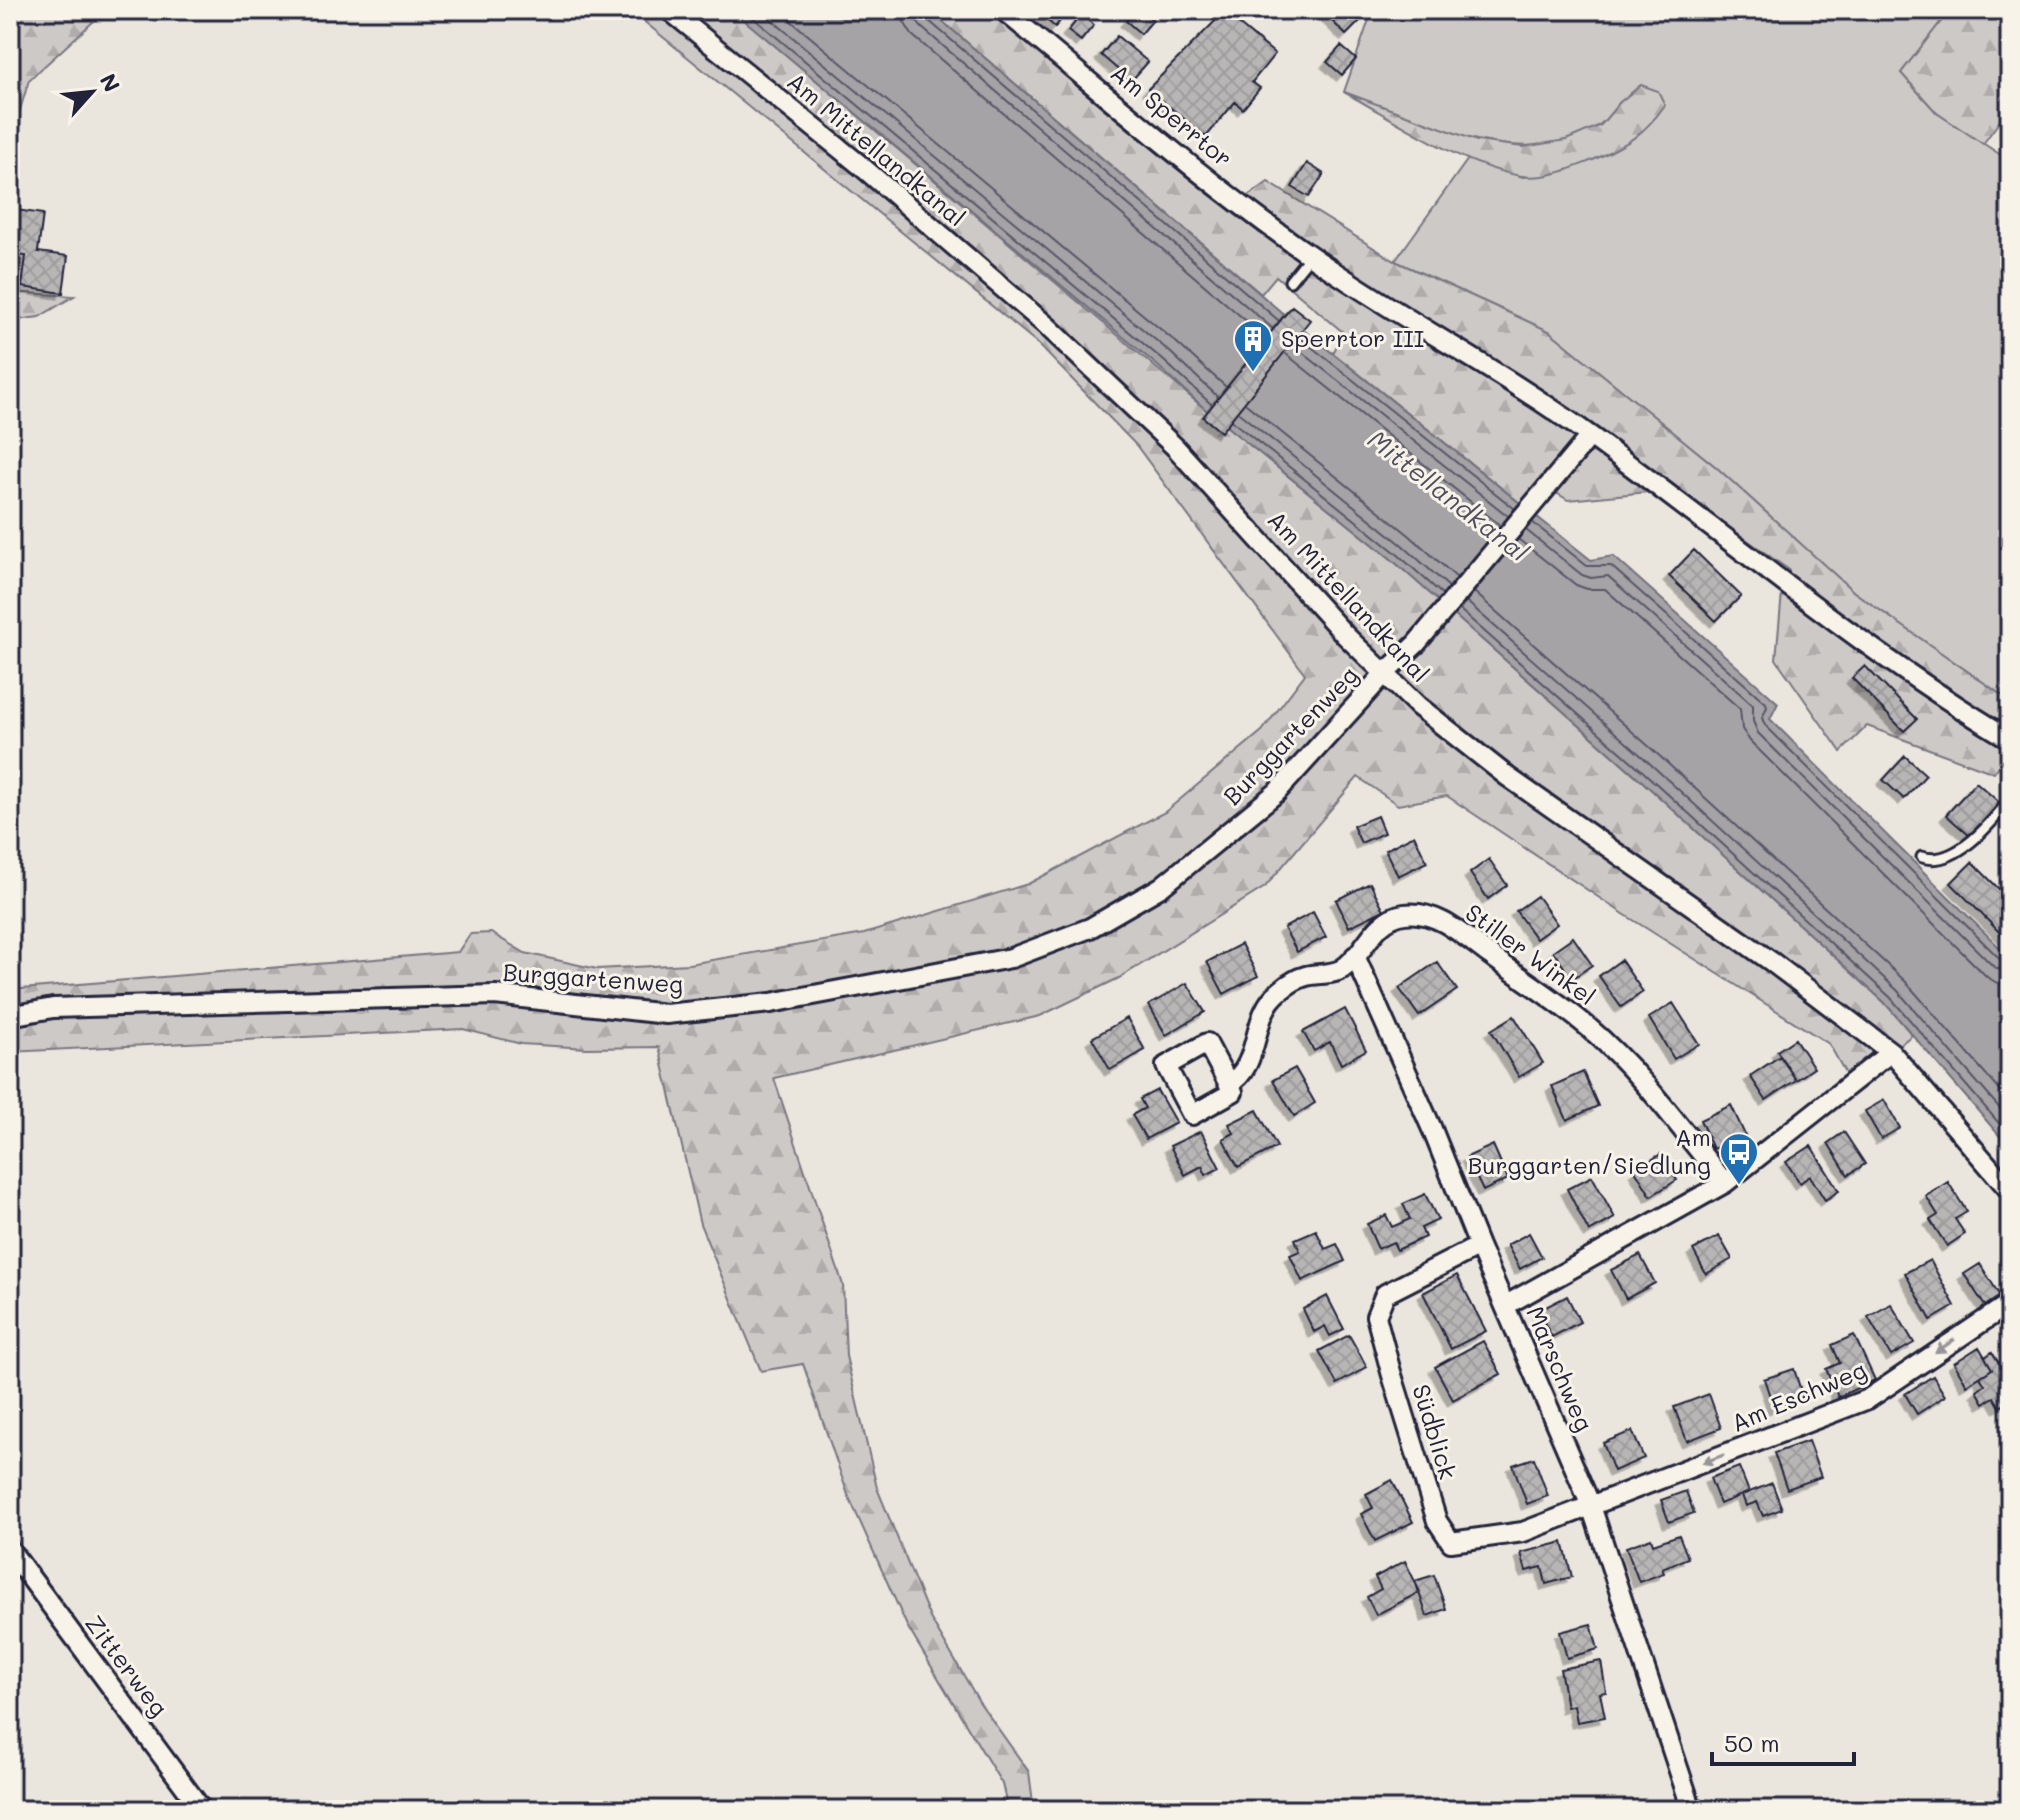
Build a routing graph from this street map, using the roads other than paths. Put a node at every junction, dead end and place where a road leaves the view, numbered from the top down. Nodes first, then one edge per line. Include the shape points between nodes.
1 (669, 10) edge
2 (1003, 10) edge
3 (1310, 256) junction
4 (1290, 281) dead end
5 (1590, 436) junction
6 (1385, 673) junction
7 (2010, 739) edge
8 (2010, 800) edge
9 (1922, 857) dead end
10 (1355, 956) junction
11 (10, 1016) edge
12 (1891, 1052) junction
13 (1229, 1084) dead end
14 (1725, 1183) junction
15 (2010, 1191) edge
16 (1479, 1246) junction
17 (2010, 1303) edge
18 (1506, 1305) junction
19 (1591, 1506) junction
20 (10, 1550) edge
21 (202, 1810) edge
22 (1692, 1810) edge

1 - 6 street, Am Mittellandkanal via 1047,326 1175,447
2 - 3 street, Am Sperrtor
3 - 4 lane
3 - 5 street, Am Sperrtor
5 - 6 street, Burggartenweg via 1416,644
5 - 7 street via 1854,635
6 - 11 street, Burggartenweg via 1276,793 1161,887 1090,928 1011,958 771,1003 666,1014 495,995 53,1008
6 - 12 street, Am Mittellandkanal via 1508,777
8 - 9 lane via 1963,850 1931,860
10 - 13 street, Stiller Winkel via 1341,970 1304,976 1277,992 1261,1015 1252,1055 1240,1078
10 - 14 street, Stiller Winkel via 1375,929 1403,914 1430,915 1455,930 1589,1027 1649,1089
10 - 16 street, Marschweg
12 - 14 street
12 - 15 street, Am Mittellandkanal
14 - 18 street
16 - 18 street, Marschweg
16 - 19 street, Südblick via 1385,1294 1376,1316 1437,1521 1451,1542 1523,1532
17 -> 19 street, Am Eschweg via 1868,1399
18 - 19 street, Marschweg
19 - 22 street, Marschweg
20 - 21 street, Zitterweg

